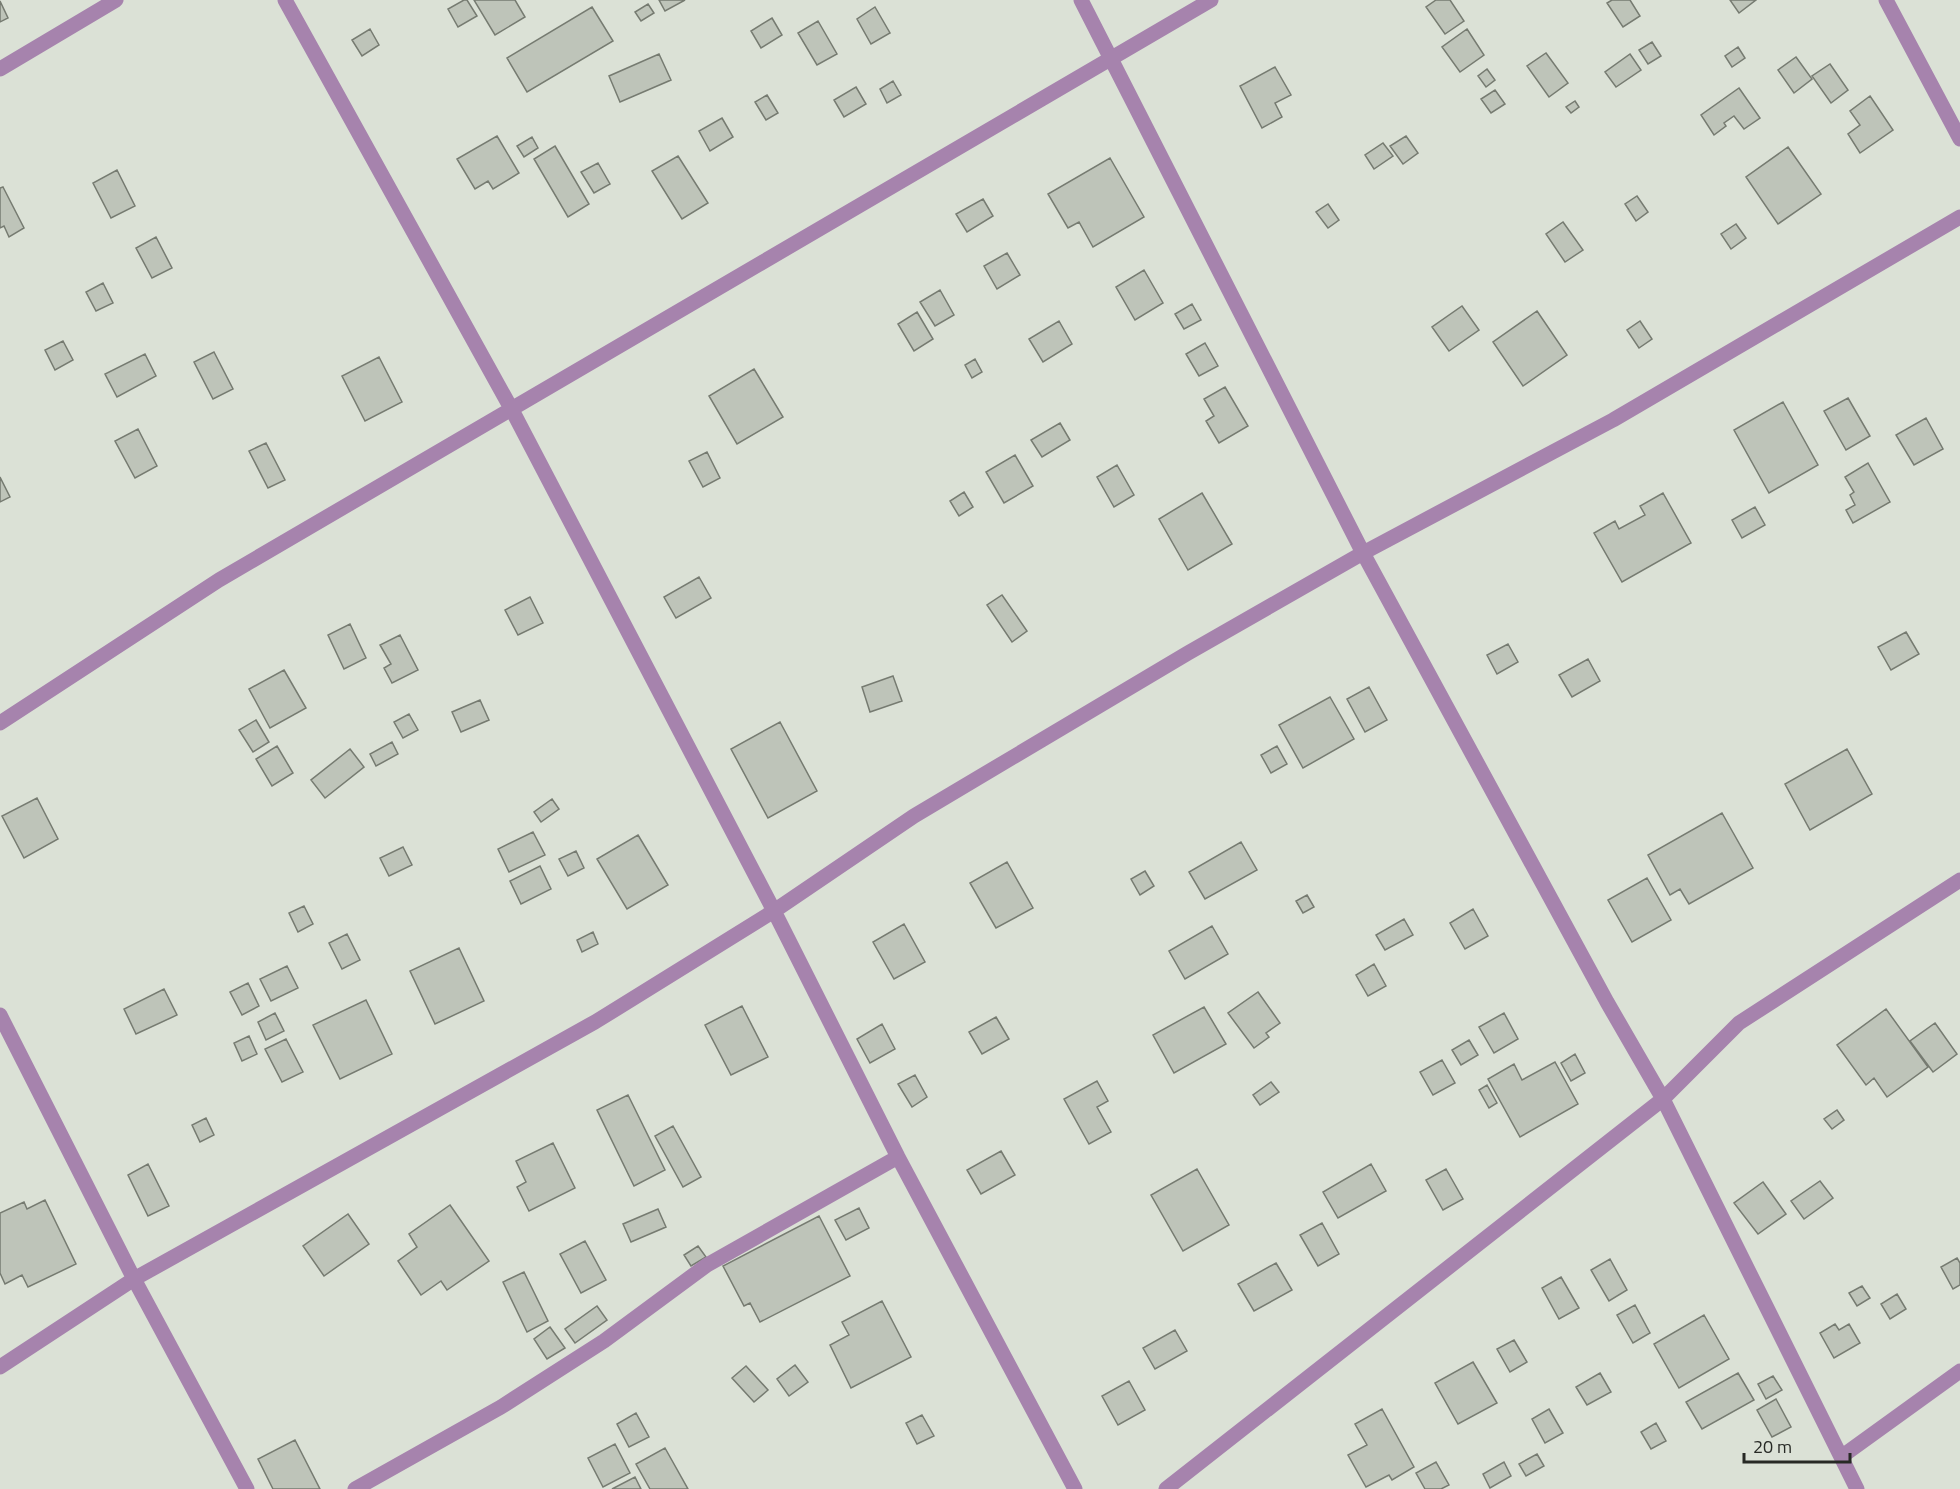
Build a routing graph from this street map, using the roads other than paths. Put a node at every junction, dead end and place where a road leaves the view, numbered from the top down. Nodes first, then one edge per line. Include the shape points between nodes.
1 (116, 0) edge
2 (285, 0) edge
3 (1081, 0) edge
4 (1211, 0) edge
5 (1886, 0) edge
6 (1112, 60) junction
7 (0, 69) edge
8 (1960, 139) edge
9 (1960, 217) edge
10 (512, 410) junction
11 (1363, 553) junction
12 (0, 723) edge
13 (1960, 880) edge
14 (774, 911) junction
15 (0, 1015) edge
16 (1663, 1099) junction
17 (898, 1157) junction
18 (134, 1279) junction
19 (0, 1367) edge
20 (1960, 1371) edge
21 (1841, 1456) junction
22 (248, 1489) edge
23 (355, 1489) edge
24 (1074, 1489) edge
25 (1166, 1489) edge
26 (1857, 1489) edge

1 - 7 street
2 - 10 street
3 - 6 street
4 - 6 street
5 - 8 street
6 - 10 street
6 - 11 street
9 - 11 street via 1613,420
10 - 12 street via 219,580
10 - 14 street
11 - 14 street via 914,816
11 - 16 street
13 - 16 street via 1739,1023
14 - 17 street
14 - 18 street via 595,1022
15 - 18 street
16 - 21 street
16 - 25 street
17 - 23 street via 707,1265 604,1341 501,1407
17 - 24 street
18 - 19 street
18 - 22 street
20 - 21 street
21 - 26 street

